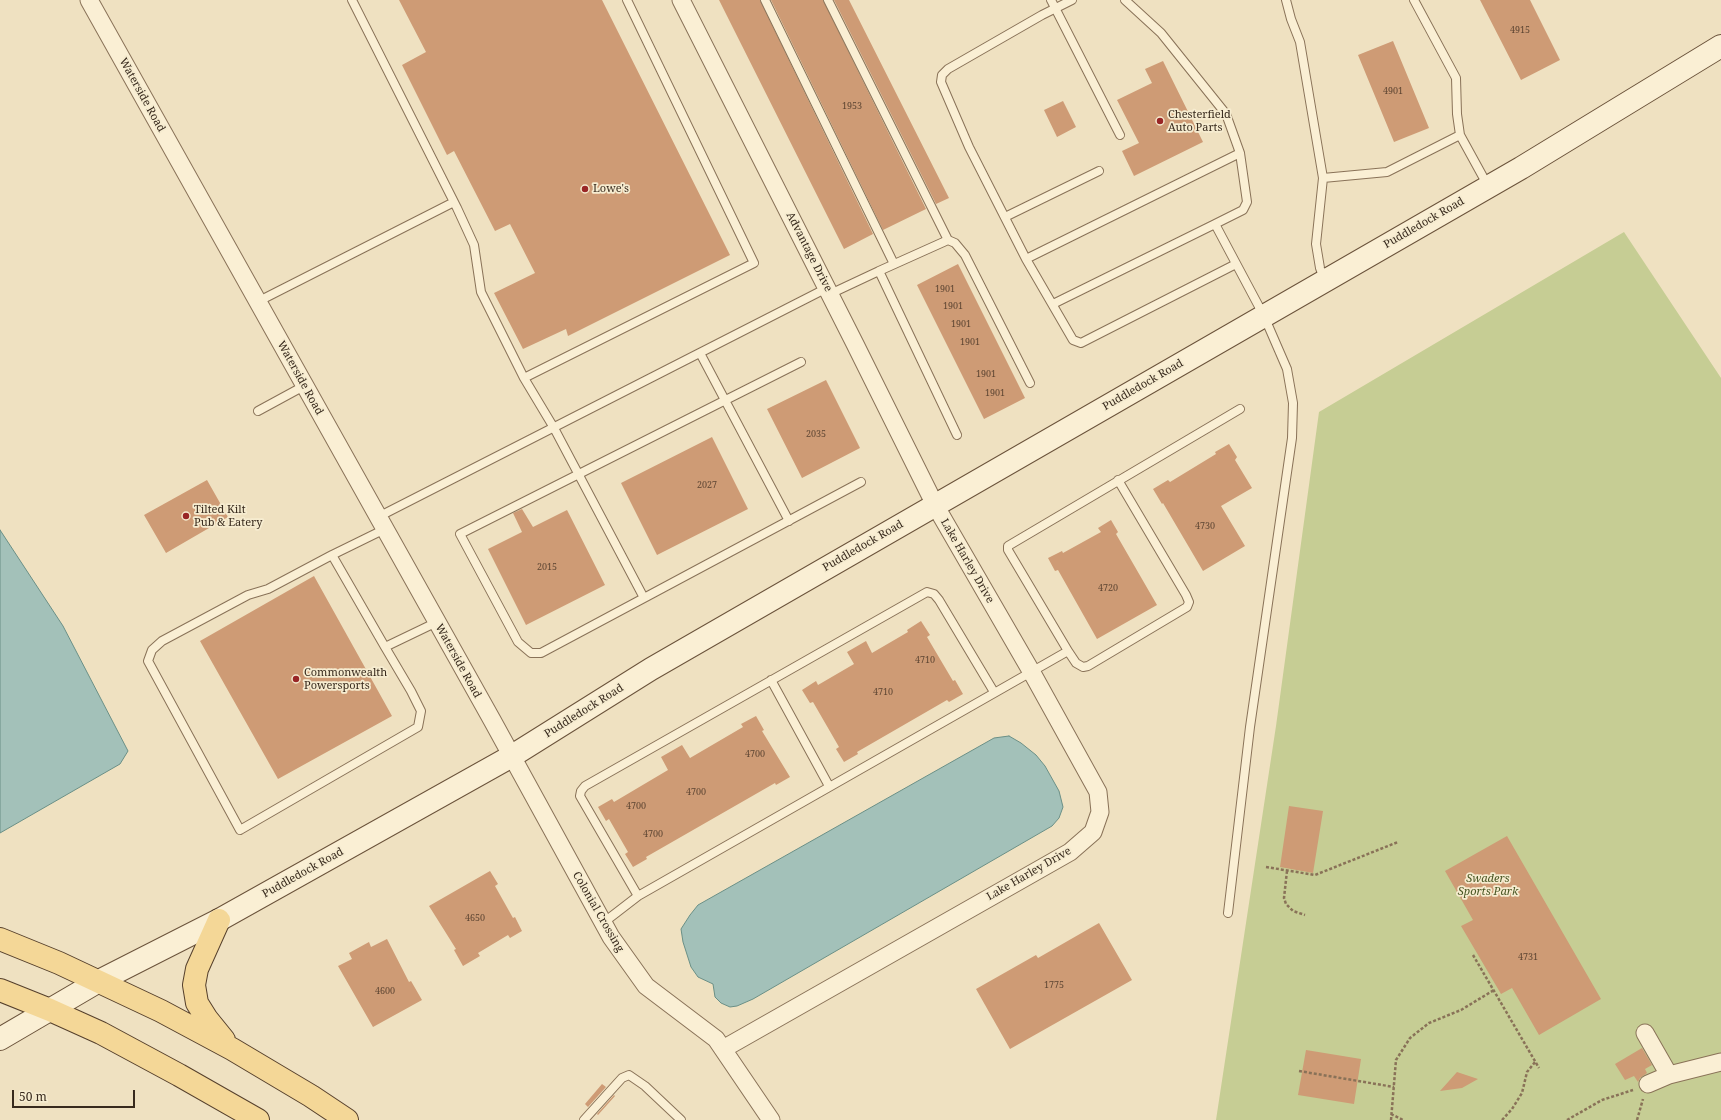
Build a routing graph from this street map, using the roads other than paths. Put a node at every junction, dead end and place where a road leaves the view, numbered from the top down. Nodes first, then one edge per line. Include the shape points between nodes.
1 (89, 0) edge
2 (352, 0) edge
3 (627, 0) edge
4 (681, 0) edge
5 (765, 0) edge
6 (828, 0) edge
7 (1051, 0) edge
8 (1072, 0) edge
9 (1124, 0) edge
10 (1286, 0) edge
11 (1414, 0) edge
12 (1055, 8) junction
13 (1721, 46) edge
14 (1120, 135) dead end
15 (1460, 135) junction
16 (1240, 153) junction
17 (1099, 171) dead end
18 (1323, 178) junction
19 (1489, 186) junction
20 (454, 202) junction
21 (1005, 217) junction
22 (1215, 224) junction
23 (948, 240) junction
24 (1026, 259) junction
25 (894, 264) junction
26 (1236, 264) junction
27 (879, 271) junction
28 (1324, 281) junction
29 (828, 291) junction
30 (257, 302) junction
31 (1053, 304) junction
32 (1264, 316) junction
33 (700, 354) junction
34 (801, 362) dead end
35 (524, 378) junction
36 (1030, 382) dead end
37 (304, 386) junction
38 (725, 400) junction
39 (1240, 409) dead end
40 (258, 411) dead end
41 (554, 428) junction
42 (957, 435) dead end
43 (579, 475) junction
44 (1118, 480) junction
45 (861, 482) dead end
46 (935, 505) junction
47 (789, 521) junction
48 (381, 524) junction
49 (332, 555) junction
50 (644, 598) junction
51 (437, 622) junction
52 (385, 648) junction
53 (1068, 651) junction
54 (1031, 671) junction
55 (771, 680) junction
56 (994, 692) junction
57 (512, 756) junction
58 (829, 786) junction
59 (638, 896) junction
60 (1228, 913) dead end
61 (219, 920) junction
62 (603, 923) junction
63 (0, 939) edge
64 (99, 981) junction
65 (0, 990) edge
66 (50, 1010) junction
67 (1644, 1033) dead end
68 (0, 1039) edge
69 (232, 1049) junction
70 (723, 1049) junction
71 (1721, 1062) edge
72 (1669, 1075) junction
73 (1648, 1084) road end
74 (258, 1120) edge
75 (347, 1120) edge
76 (584, 1120) edge
77 (681, 1120) edge
78 (771, 1120) edge

1 - 30 street, Waterside Road
2 - 20 lane
3 - 35 lane via 754,262
4 - 29 street, Advantage Drive
5 - 25 lane
6 - 23 lane
7 - 12 lane
8 - 12 lane
9 - 16 lane via 1161,33 1226,114
10 - 18 lane via 1300,42
11 - 15 lane via 1456,78
12 - 14 lane
12 - 21 lane via 948,69 942,75 941,82 969,147
13 - 19 main road, Puddledock Road
15 - 18 lane via 1387,172
15 - 19 lane
16 - 22 lane via 1247,202 1243,210
16 - 24 lane
17 - 21 lane
18 - 28 lane via 1316,244
19 - 28 main road, Puddledock Road
20 - 30 lane
20 - 35 lane via 474,245 481,292
21 - 24 lane
22 - 26 lane
22 - 31 lane
23 - 25 lane
23 - 36 lane via 955,243 965,255
24 - 31 lane
25 - 27 lane
26 - 31 lane via 1080,343 1073,340
26 - 32 lane
27 - 29 lane
27 - 42 lane
28 - 32 main road, Puddledock Road
29 - 33 lane
29 - 46 street, Advantage Drive
30 - 37 street, Waterside Road
32 - 46 main road, Puddledock Road
32 - 60 lane via 1286,369 1292,403 1292,438 1250,726
33 - 38 lane
33 - 41 lane
34 - 38 lane
35 - 41 lane
37 - 40 lane
37 - 48 street, Waterside Road
38 - 43 lane
38 - 47 lane
39 - 44 lane
41 - 43 lane
41 - 48 lane
43 - 50 lane
43 - 50 lane via 460,534 518,642 530,653 541,653
44 - 53 lane via 1008,546
44 - 53 lane via 1189,602 1187,607 1088,666 1082,667 1076,663
45 - 47 lane
46 - 54 street, Lake Harley Drive
46 - 57 main road, Puddledock Road via 651,669
47 - 50 lane
48 - 49 lane
48 - 51 street, Waterside Road
49 - 52 lane
49 - 52 lane via 268,589 248,595 162,641 152,650 148,661 240,830 418,726 420,711
51 - 52 lane
51 - 57 street, Waterside Road
53 - 54 lane
54 - 56 lane
54 - 70 street, Lake Harley Drive via 1098,792 1100,812 1093,832 1070,852
55 - 56 lane via 927,592 934,594 939,600
55 - 58 lane
55 - 59 lane via 580,791 580,796
56 - 58 lane
57 - 61 main road, Puddledock Road
57 - 62 street, Colonial Crossing
58 - 59 lane
59 - 62 lane
61 - 64 main road, Puddledock Road
61 - 69 main road via 197,969 194,985 197,1003 206,1019
62 - 70 street, Colonial Crossing via 646,986 716,1039
63 - 64 main road
64 - 66 main road, Puddledock Road
64 - 69 main road
65 - 66 main road
66 - 68 main road, Puddledock Road
66 - 74 main road via 179,1075
67 - 72 street
69 - 75 main road
70 - 78 street, Colonial Crossing
71 - 72 street
72 - 73 street
76 - 77 lane via 626,1075 633,1076

